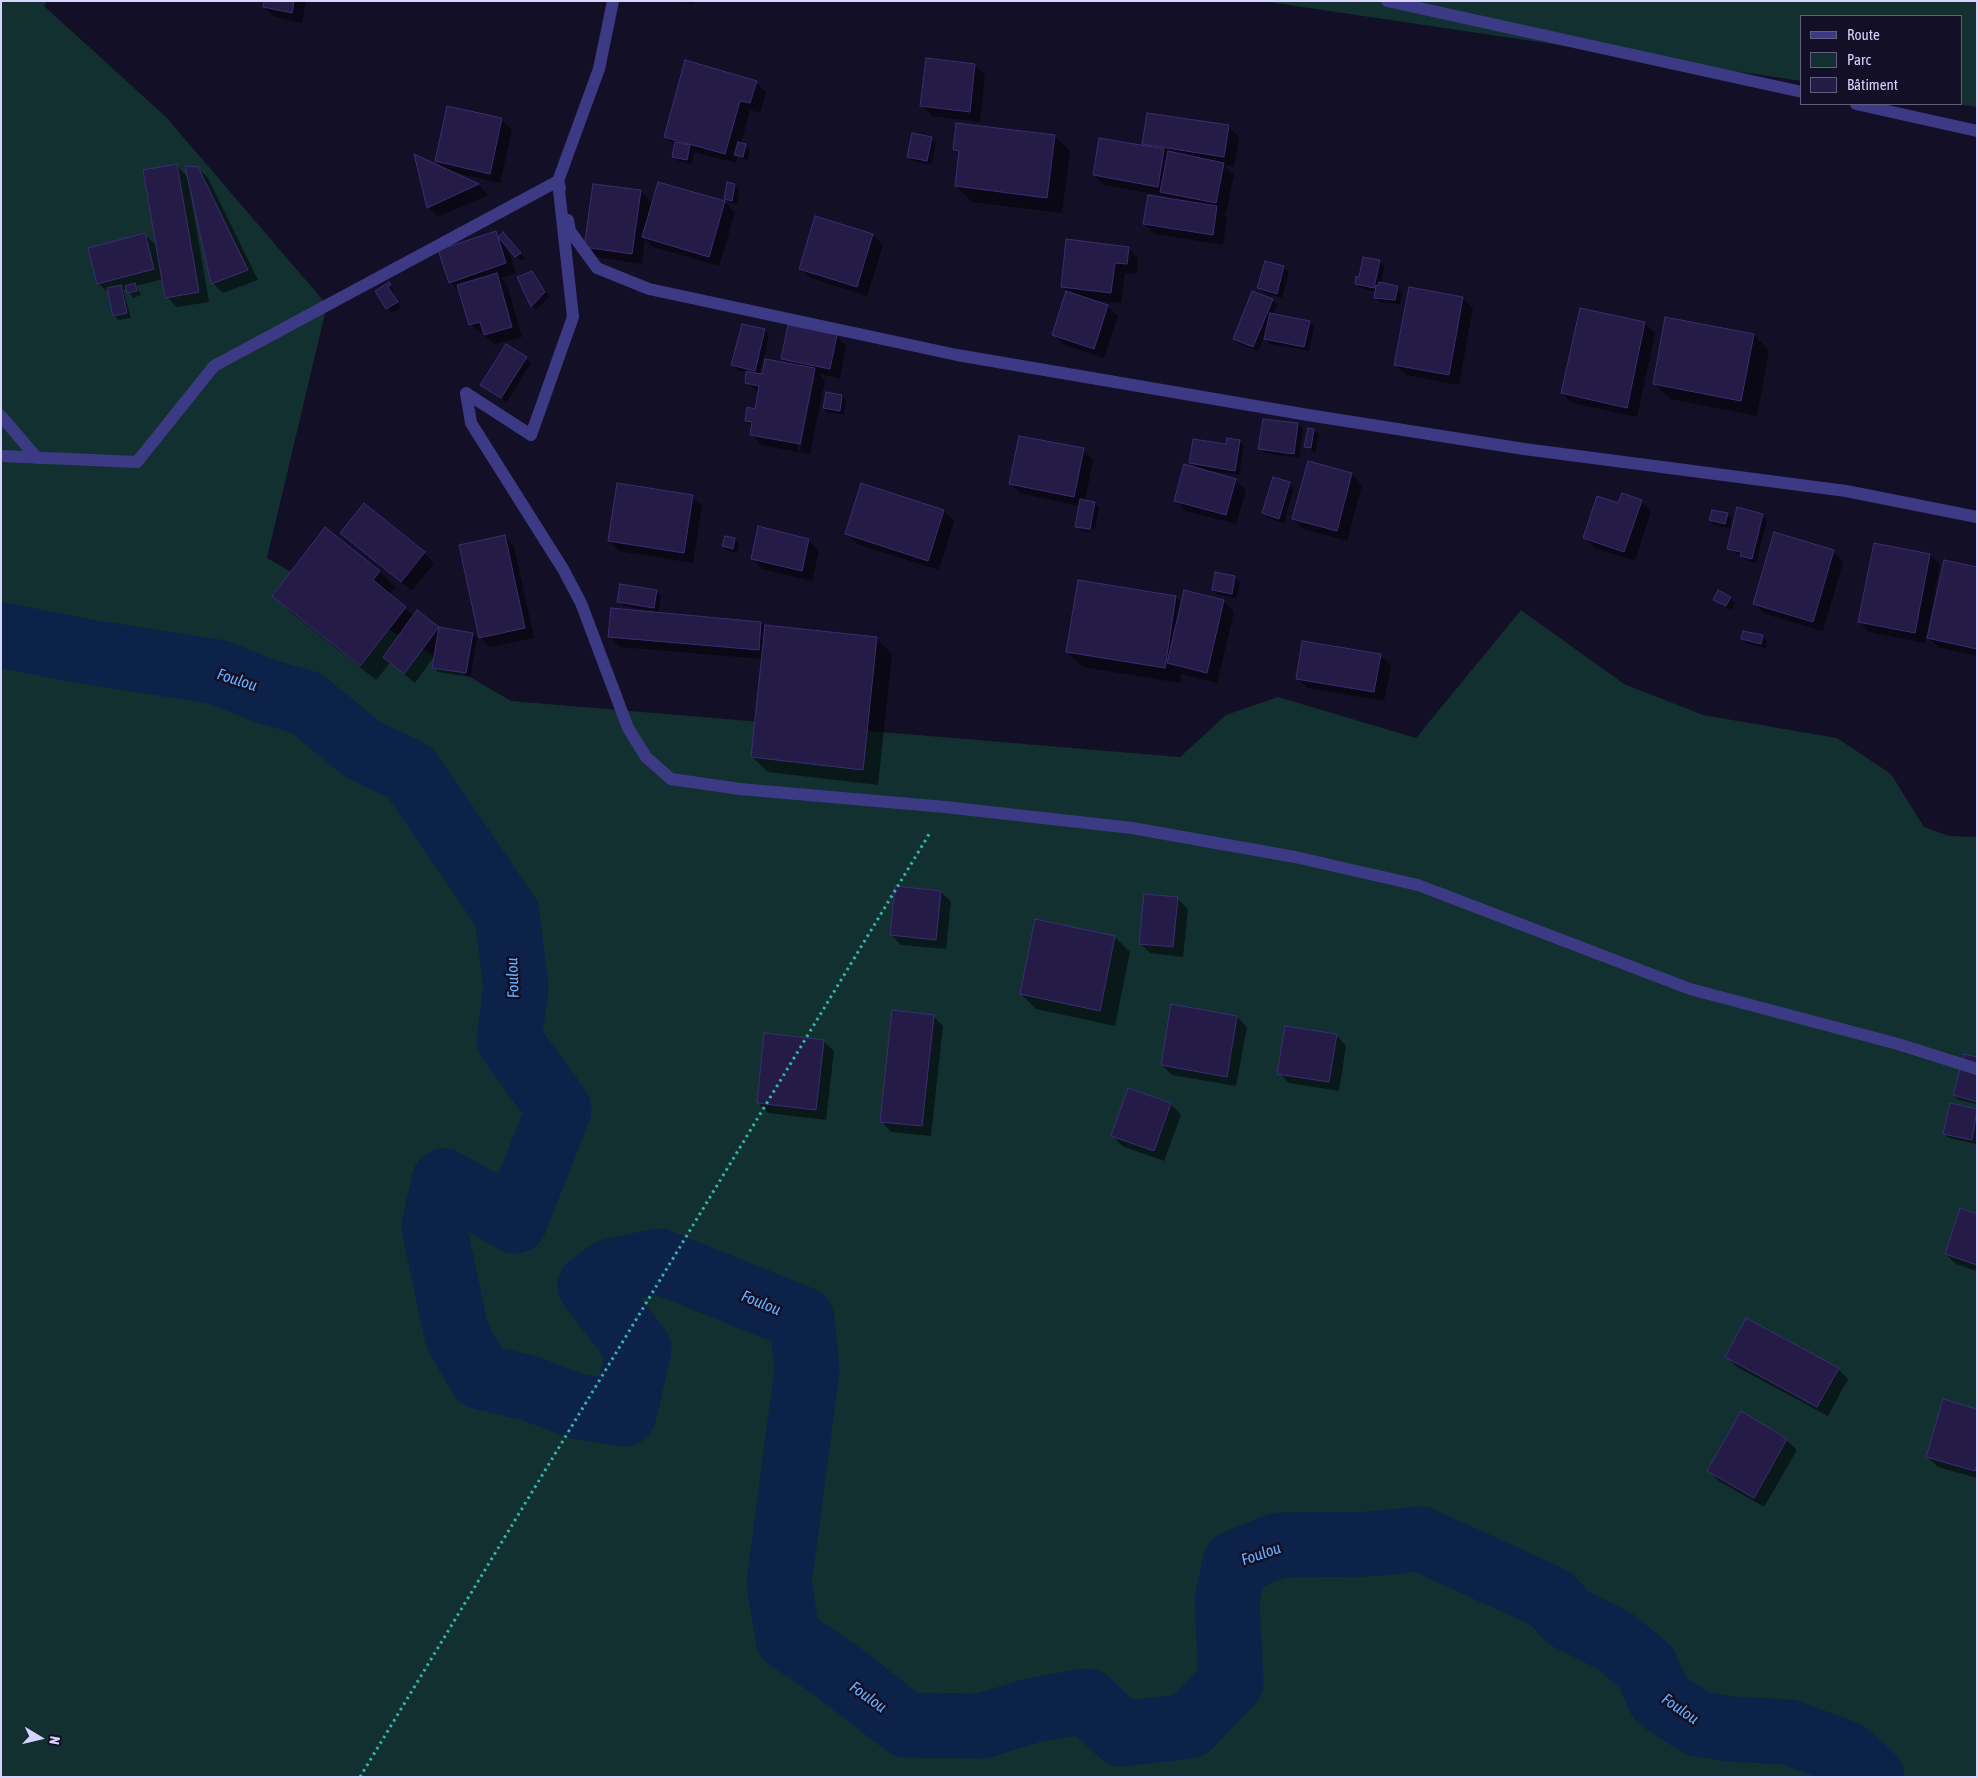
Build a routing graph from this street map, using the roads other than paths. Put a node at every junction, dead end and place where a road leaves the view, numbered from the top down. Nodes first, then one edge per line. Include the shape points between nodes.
1 (613, 1) edge
2 (1387, 1) edge
3 (1800, 92) edge
4 (1861, 105) edge
5 (1977, 130) edge
6 (558, 181) junction
7 (1, 416) edge
8 (1, 456) edge
9 (37, 458) junction
10 (1977, 517) edge
11 (1977, 1069) edge

1 - 6 street via 598,69
2 - 3 street
4 - 5 street
6 - 9 street via 214,366 137,462
6 - 10 street via 570,231 597,268 649,289 957,355 1524,449 1846,491
6 - 11 street via 573,317 531,435 466,394 471,423 581,603 628,728 646,757 672,779 740,789 1132,828 1295,857 1418,885 1690,989 1898,1044
7 - 9 street
8 - 9 street

